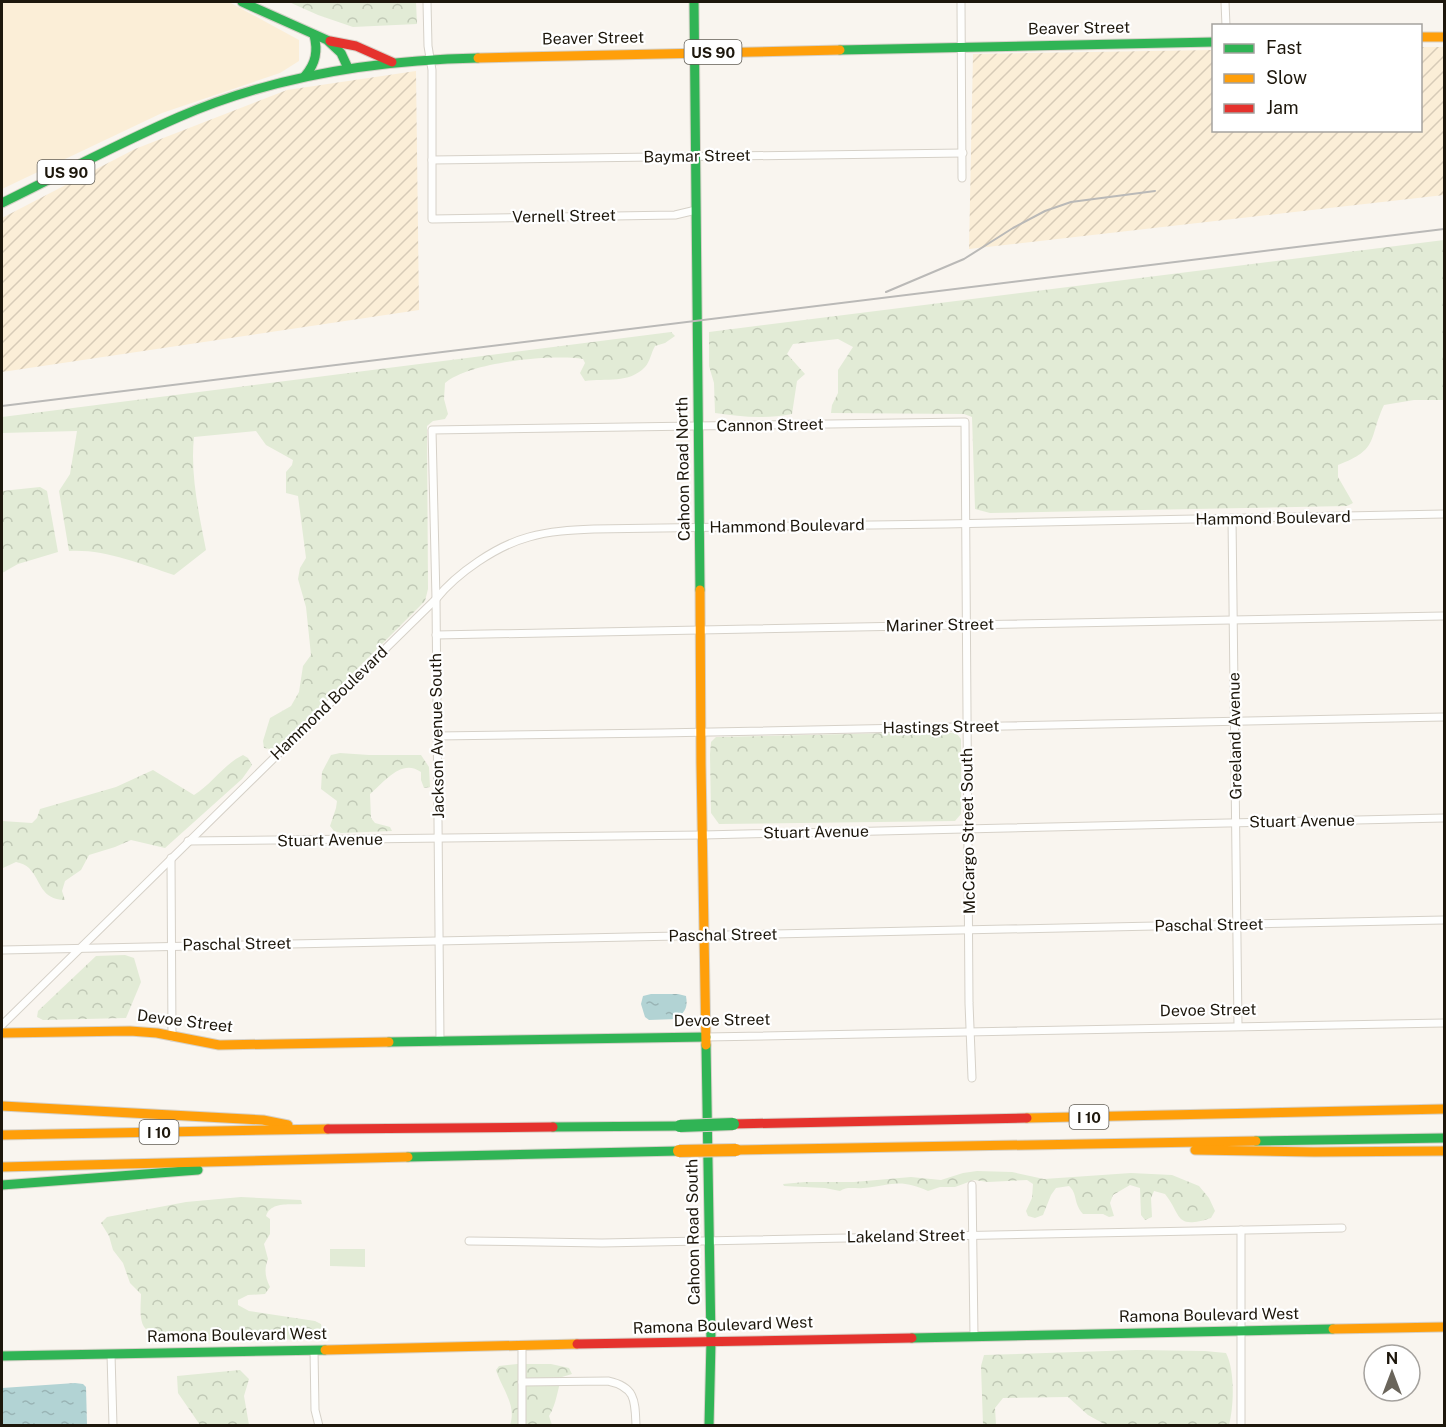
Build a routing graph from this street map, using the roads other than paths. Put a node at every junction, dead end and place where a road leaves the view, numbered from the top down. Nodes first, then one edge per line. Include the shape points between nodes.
1 (242, 2) edge
2 (427, 2) edge
3 (694, 2) edge
4 (961, 2) edge
5 (1225, 2) edge
6 (1226, 24) edge
7 (314, 35) junction
8 (1444, 37) edge
9 (1422, 38) edge
10 (327, 40) junction
11 (1212, 42) edge
12 (962, 48) junction
13 (695, 52) junction
14 (430, 59) junction
15 (392, 62) junction
16 (348, 68) junction
17 (305, 76) junction
18 (963, 153) junction
19 (696, 156) junction
20 (432, 160) junction
21 (962, 178) dead end
22 (2, 203) edge
23 (696, 210) junction
24 (965, 422) joint
25 (700, 426) junction
26 (432, 430) joint
27 (1444, 514) edge
28 (1232, 519) junction
29 (966, 524) junction
30 (700, 528) junction
31 (436, 599) junction
32 (1444, 616) edge
33 (1233, 619) junction
34 (967, 624) junction
35 (701, 630) junction
36 (436, 634) junction
37 (1444, 717) edge
38 (1234, 721) junction
39 (968, 726) junction
40 (702, 732) junction
41 (437, 736) junction
42 (1444, 818) edge
43 (1236, 823) junction
44 (969, 829) junction
45 (703, 835) junction
46 (438, 838) junction
47 (188, 841) junction
48 (171, 858) junction
49 (1444, 920) edge
50 (1236, 925) junction
51 (969, 930) junction
52 (705, 936) junction
53 (439, 940) junction
54 (172, 946) junction
55 (79, 948) junction
56 (2, 950) edge
57 (1444, 1023) edge
58 (2, 1025) edge
59 (1239, 1026) junction
60 (971, 1031) junction
61 (2, 1033) edge
62 (172, 1037) junction
63 (706, 1037) junction
64 (440, 1042) junction
65 (972, 1078) dead end
66 (2, 1106) edge
67 (1444, 1109) edge
68 (316, 1130) junction
69 (2, 1135) edge
70 (1444, 1138) edge
71 (1147, 1143) junction
72 (1444, 1151) edge
73 (304, 1161) junction
74 (2, 1167) edge
75 (2, 1185) edge
76 (972, 1185) dead end
77 (1342, 1228) dead end
78 (1241, 1230) junction
79 (973, 1235) junction
80 (709, 1240) junction
81 (469, 1241) dead end
82 (1444, 1327) edge
83 (1239, 1331) junction
84 (974, 1336) junction
85 (711, 1341) junction
86 (522, 1345) junction
87 (314, 1350) junction
88 (111, 1353) junction
89 (2, 1356) edge
90 (522, 1382) junction
91 (113, 1425) edge
92 (319, 1425) edge
93 (522, 1425) edge
94 (636, 1425) edge
95 (709, 1425) edge
96 (1241, 1425) edge

1 - 7 main road
2 - 14 street
3 - 13 main road, Cahoon Road North
4 - 12 street
5 - 6 street
7 - 10 main road
7 - 17 main road via 316,61
8 - 9 main road
10 - 15 main road via 356,46
10 - 16 main road via 341,53
11 - 12 main road, Beaver Street / US 90
12 - 13 main road, Beaver Street / US 90
12 - 18 street
13 - 14 main road, Beaver Street / US 90
13 - 19 main road, Cahoon Road North
14 - 15 main road, Beaver Street / US 90
14 - 20 street
15 - 16 main road, Beaver Street / US 90
16 - 17 main road, Beaver Street / US 90
17 - 22 main road, Beaver Street / US 90 via 188,113
18 - 19 street, Baymar Street
18 - 21 street
19 - 20 street, Baymar Street
19 - 23 main road, Cahoon Road North
20 - 23 street, Vernell Street via 432,219 675,216
23 - 25 main road, Cahoon Road North
24 - 25 street, Cannon Street
24 - 29 street, McCargo Street South
25 - 26 street, Cannon Street
25 - 30 main road, Cahoon Road North
26 - 31 street, Jackson Avenue South
27 - 28 street, Hammond Boulevard
28 - 29 street, Hammond Boulevard
28 - 33 street, Greeland Avenue
29 - 30 street, Hammond Boulevard
29 - 34 street, McCargo Street South
30 - 31 street, Hammond Boulevard via 573,530 528,537 477,563
30 - 35 main road, Cahoon Road North
31 - 36 street, Jackson Avenue South
31 - 47 street, Hammond Boulevard
32 - 33 street, Mariner Street
33 - 34 street, Mariner Street
33 - 38 street, Greeland Avenue
34 - 35 street, Mariner Street
34 - 39 street, McCargo Street South
35 - 36 street, Mariner Street
35 - 40 main road, Cahoon Road North
36 - 41 street, Jackson Avenue South
37 - 38 street, Hastings Street
38 - 39 street, Hastings Street
38 - 43 street, Greeland Avenue
39 - 40 street, Hastings Street
39 - 44 street, McCargo Street South
40 - 41 street, Hastings Street
40 - 45 main road, Cahoon Road North
41 - 46 street, Jackson Avenue South
42 - 43 street, Stuart Avenue
43 - 44 street, Stuart Avenue
43 - 50 street, Greeland Avenue
44 - 45 street, Stuart Avenue
44 - 51 street, McCargo Street South
45 - 46 street, Stuart Avenue
45 - 52 main road, Cahoon Road North
46 - 47 street, Stuart Avenue
46 - 53 street, Jackson Avenue South
47 - 48 street, Hammond Boulevard
48 - 54 street
48 - 55 street, Hammond Boulevard
49 - 50 street, Paschal Street
50 - 51 street, Paschal Street
50 - 59 street, Greeland Avenue
51 - 52 street, Paschal Street
51 - 60 street, McCargo Street South
52 - 53 street, Paschal Street
52 - 63 main road
53 - 54 street, Paschal Street
53 - 64 street, Jackson Avenue South
54 - 55 street, Paschal Street
54 - 62 street
55 - 56 street, Paschal Street
55 - 58 street, Hammond Boulevard
57 - 59 street, Devoe Street
59 - 60 street, Devoe Street
60 - 63 street, Devoe Street
60 - 65 street, McCargo Street South
61 - 62 main road, Devoe Street via 130,1031
62 - 64 main road, Devoe Street via 219,1045
63 - 64 main road, Devoe Street
63 - 80 main road, Cahoon Road South
66 - 68 main road via 263,1120
67 - 68 main road, I 10, bridge
68 - 69 main road, I 10
70 - 71 main road, I 10
71 - 72 main road via 1182,1150
71 - 73 main road, I 10, bridge
73 - 74 main road, I 10
73 - 75 main road
76 - 79 street
77 - 78 street, Lakeland Street
78 - 79 street, Lakeland Street
78 - 83 street
79 - 80 street, Lakeland Street
79 - 84 street
80 - 81 street, Lakeland Street
80 - 85 main road, Cahoon Road South
82 - 83 main road, Ramona Boulevard West
83 - 84 main road, Ramona Boulevard West
83 - 96 street
84 - 85 main road, Ramona Boulevard West
85 - 86 main road, Ramona Boulevard West
85 - 95 main road, Cahoon Road South
86 - 87 main road, Ramona Boulevard West
86 - 90 street
87 - 88 main road, Ramona Boulevard West
87 - 92 street
88 - 89 main road, Ramona Boulevard West
88 - 91 street
90 - 93 street
90 - 94 street via 616,1382 634,1398

